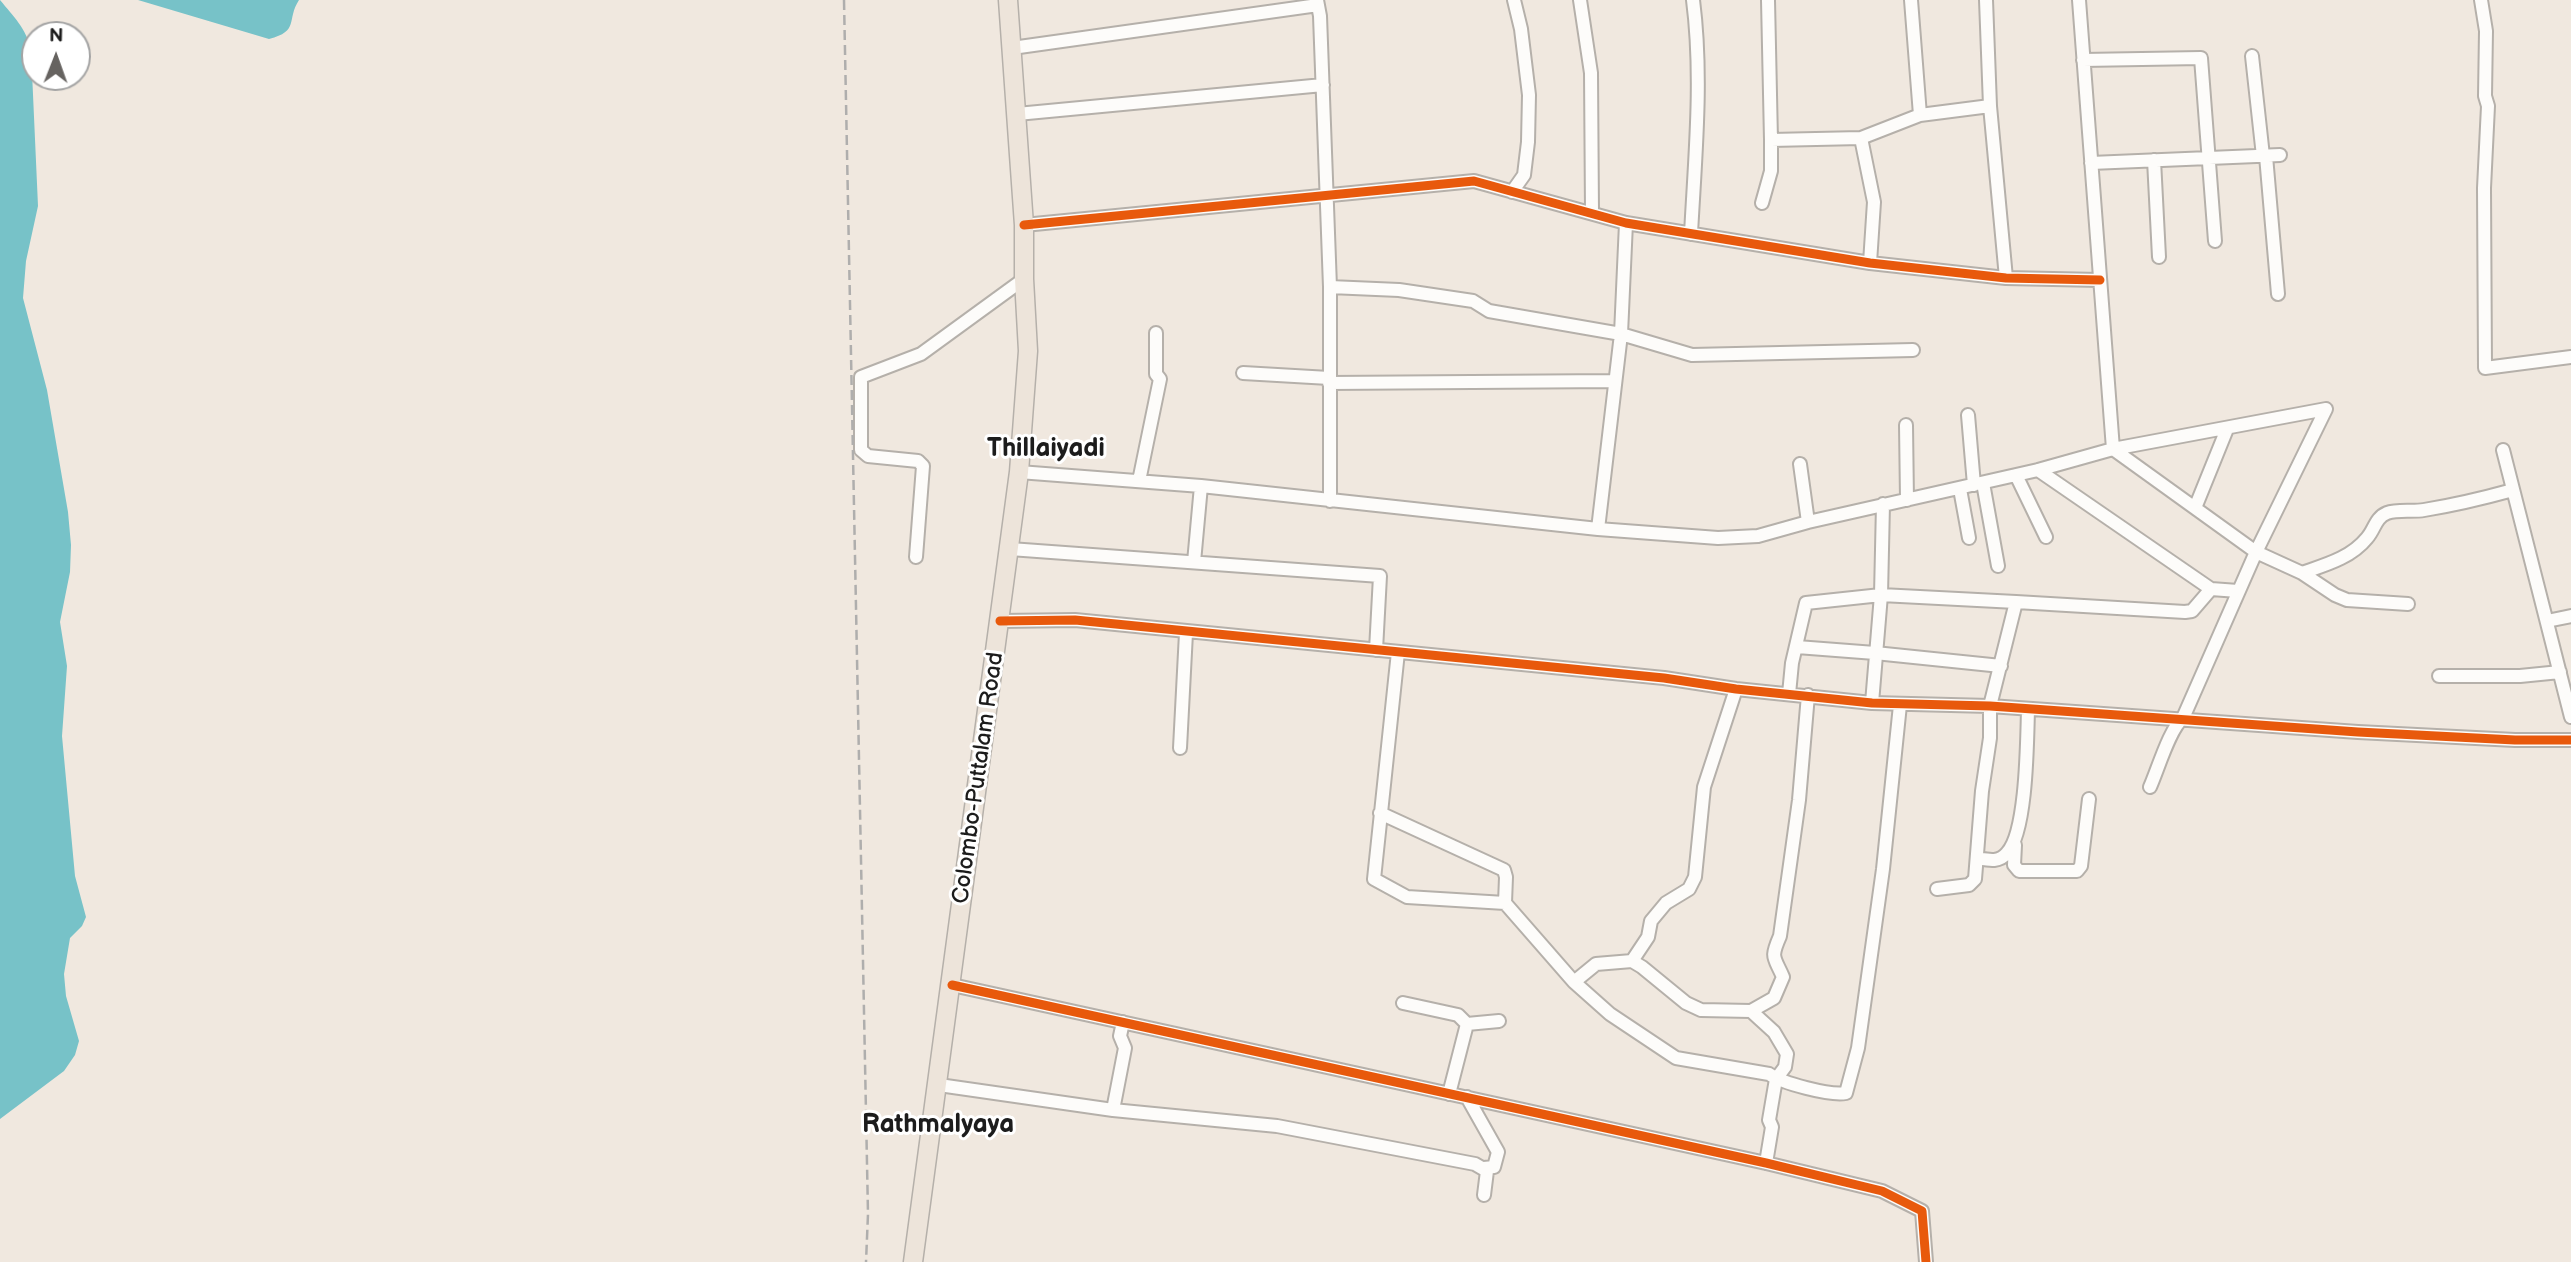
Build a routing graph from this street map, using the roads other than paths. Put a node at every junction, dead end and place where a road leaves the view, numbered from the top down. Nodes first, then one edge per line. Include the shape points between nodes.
1 (1008, 0) edge
2 (1514, 0) edge
3 (1580, 0) edge
4 (1693, 0) edge
5 (1768, 0) edge
6 (1911, 0) edge
7 (1986, 0) edge
8 (2080, 0) edge
9 (2481, 0) edge
10 (1318, 3) edge
11 (1012, 48) junction
12 (2252, 56) dead end
13 (2083, 60) junction
14 (1323, 85) junction
15 (1990, 106) junction
16 (1017, 114) junction
17 (1920, 115) junction
18 (1861, 138) junction
19 (1771, 140) junction
20 (2270, 156) junction
21 (2210, 158) junction
22 (2154, 160) junction
23 (2091, 163) junction
24 (1512, 192) junction
25 (1325, 197) junction
26 (1762, 203) dead end
27 (1592, 212) junction
28 (1626, 223) junction
29 (1024, 225) junction
30 (1691, 234) junction
31 (2215, 241) dead end
32 (2159, 257) dead end
33 (1870, 262) junction
34 (2006, 278) junction
35 (1024, 279) junction
36 (2101, 280) junction
37 (1330, 287) junction
38 (2278, 294) dead end
39 (1156, 333) dead end
40 (1621, 334) junction
41 (1913, 350) dead end
42 (2571, 357) edge
43 (1243, 373) dead end
44 (1329, 380) junction
45 (1615, 381) junction
46 (1968, 415) dead end
47 (1906, 425) dead end
48 (2227, 429) junction
49 (2113, 449) junction
50 (2503, 450) dead end
51 (1800, 464) dead end
52 (2038, 470) junction
53 (1019, 472) junction
54 (2016, 475) junction
55 (1139, 481) junction
56 (1978, 484) junction
57 (1202, 486) junction
58 (1960, 489) junction
59 (2514, 490) junction
60 (1907, 500) junction
61 (1330, 501) junction
62 (1883, 504) junction
63 (2195, 508) junction
64 (1808, 522) junction
65 (1598, 529) junction
66 (2046, 537) dead end
67 (1969, 538) dead end
68 (1010, 549) junction
69 (2256, 552) junction
70 (916, 557) dead end
71 (1194, 562) junction
72 (1998, 566) dead end
73 (2302, 573) junction
74 (2211, 589) junction
75 (2238, 591) junction
76 (1881, 595) junction
77 (2017, 601) junction
78 (2408, 604) dead end
79 (2571, 616) edge
80 (1000, 621) junction
81 (2547, 621) junction
82 (1186, 633) junction
83 (1797, 647) junction
84 (1376, 650) junction
85 (1398, 652) junction
86 (1875, 653) junction
87 (2001, 666) junction
88 (2564, 675) edge
89 (2439, 676) dead end
90 (1736, 689) junction
91 (1789, 694) junction
92 (1808, 695) junction
93 (1872, 703) junction
94 (1900, 705) junction
95 (1990, 706) junction
96 (2028, 710) junction
97 (2571, 717) edge
98 (2183, 718) junction
99 (2571, 740) edge
100 (1180, 748) dead end
101 (2150, 787) dead end
102 (2089, 799) dead end
103 (1380, 813) junction
104 (2016, 837) junction
105 (1977, 858) junction
106 (1937, 889) dead end
107 (1505, 903) junction
108 (1632, 961) junction
109 (1574, 982) junction
110 (952, 985) junction
111 (1404, 1003) dead end
112 (1751, 1011) junction
113 (1499, 1021) dead end
114 (1123, 1022) junction
115 (1467, 1024) junction
116 (1776, 1079) junction
117 (939, 1085) junction
118 (1449, 1094) junction
119 (1467, 1097) junction
120 (1113, 1110) junction
121 (1766, 1163) junction
122 (1484, 1168) junction
123 (1484, 1195) dead end
124 (913, 1262) edge
125 (1926, 1262) edge

1 - 11 highway, Colombo-Puttalam Road
2 - 24 street via 1525,58 1528,118 1524,175
3 - 27 street via 1591,73
4 - 30 street via 1696,144
5 - 19 street
6 - 17 street
7 - 15 street
8 - 13 street
9 - 42 street via 2488,106 2485,368
10 - 11 street
10 - 14 street
11 - 16 highway, Colombo-Puttalam Road
12 - 20 street
13 - 21 street via 2201,58
13 - 23 street
14 - 16 street
14 - 25 street
15 - 17 street
15 - 34 street
16 - 29 highway, Colombo-Puttalam Road
17 - 18 street
18 - 19 street
18 - 33 street via 1874,202
19 - 26 street via 1771,171
20 - 21 street
20 - 38 street
21 - 22 street
21 - 31 street
22 - 23 street
22 - 32 street
23 - 36 street
24 - 25 street via 1474,181
24 - 27 street
25 - 29 street
25 - 37 street
27 - 28 street
28 - 30 street
28 - 40 street
29 - 35 highway, Colombo-Puttalam Road
30 - 33 street
33 - 34 street
34 - 36 street
35 - 53 highway, Colombo-Puttalam Road via 1028,351
35 - 70 street via 921,354 861,377 861,450 868,456 918,461 923,466
36 - 49 street
37 - 40 street via 1399,290 1473,301 1489,311
37 - 44 street
39 - 55 street via 1156,374 1160,379
40 - 41 street via 1692,355
40 - 45 street
43 - 44 street
44 - 45 street
44 - 61 street
45 - 65 street
46 - 56 street
47 - 60 street
48 - 49 street
48 - 63 street
48 - 69 street via 2326,409
49 - 52 street
49 - 63 street
50 - 59 street
51 - 64 street
52 - 54 street
52 - 74 street
53 - 55 street
53 - 68 highway, Colombo-Puttalam Road
54 - 56 street
54 - 66 street
55 - 57 street
56 - 58 street
56 - 72 street
57 - 61 street
57 - 71 street
58 - 60 street
58 - 67 street
59 - 73 street via 2461,504 2388,513 2376,521 2353,552
59 - 81 street
60 - 62 street
61 - 65 street
62 - 64 street
62 - 76 street
63 - 69 street
64 - 65 street via 1758,536 1718,538
68 - 71 street
68 - 80 highway, Colombo-Puttalam Road
69 - 73 street
69 - 75 street
71 - 84 street via 1380,576
73 - 78 street via 2347,600
74 - 75 street
74 - 77 street via 2192,611 2185,612
75 - 98 street
76 - 77 street
76 - 83 street via 1807,603
76 - 86 street
77 - 87 street
79 - 81 street
80 - 82 street via 1075,620
80 - 110 highway, Colombo-Puttalam Road
81 - 88 street
82 - 84 street
82 - 100 street
83 - 86 street
83 - 91 street
84 - 85 street
85 - 90 street
85 - 103 street
86 - 87 street
86 - 93 street
87 - 95 street
88 - 89 street
88 - 97 street
90 - 91 street
90 - 108 street via 1704,787 1695,877 1689,889 1666,903 1651,921 1648,937
91 - 92 street
92 - 93 street
92 - 112 street via 1799,800 1780,936 1772,956 1783,976 1774,998
93 - 94 street
94 - 95 street
94 - 116 street via 1881,883 1858,1048 1846,1093
95 - 96 street
95 - 105 street
96 - 98 street
96 - 104 street via 2025,781
98 - 99 street via 2358,732
98 - 101 street via 2175,724
102 - 104 street via 2077,872 2019,871 2014,865
103 - 107 street via 1504,870
103 - 107 street via 1374,879 1408,897
104 - 105 street via 2008,853 1998,860
105 - 106 street via 1975,878 1969,885
107 - 109 street
108 - 109 street via 1597,964
108 - 112 street via 1701,1010
109 - 116 street via 1610,1014 1676,1058
110 - 114 street
110 - 117 highway, Colombo-Puttalam Road
111 - 115 street via 1458,1015
112 - 116 street via 1774,1032 1787,1054
113 - 115 street
114 - 118 street
114 - 120 street via 1119,1035 1125,1048
115 - 118 street
116 - 121 street
117 - 120 street
117 - 124 highway, Colombo-Puttalam Road
118 - 119 street
119 - 121 street
119 - 122 street via 1498,1152 1494,1167
120 - 122 street via 1277,1126
121 - 125 street via 1882,1191 1922,1211
122 - 123 street

